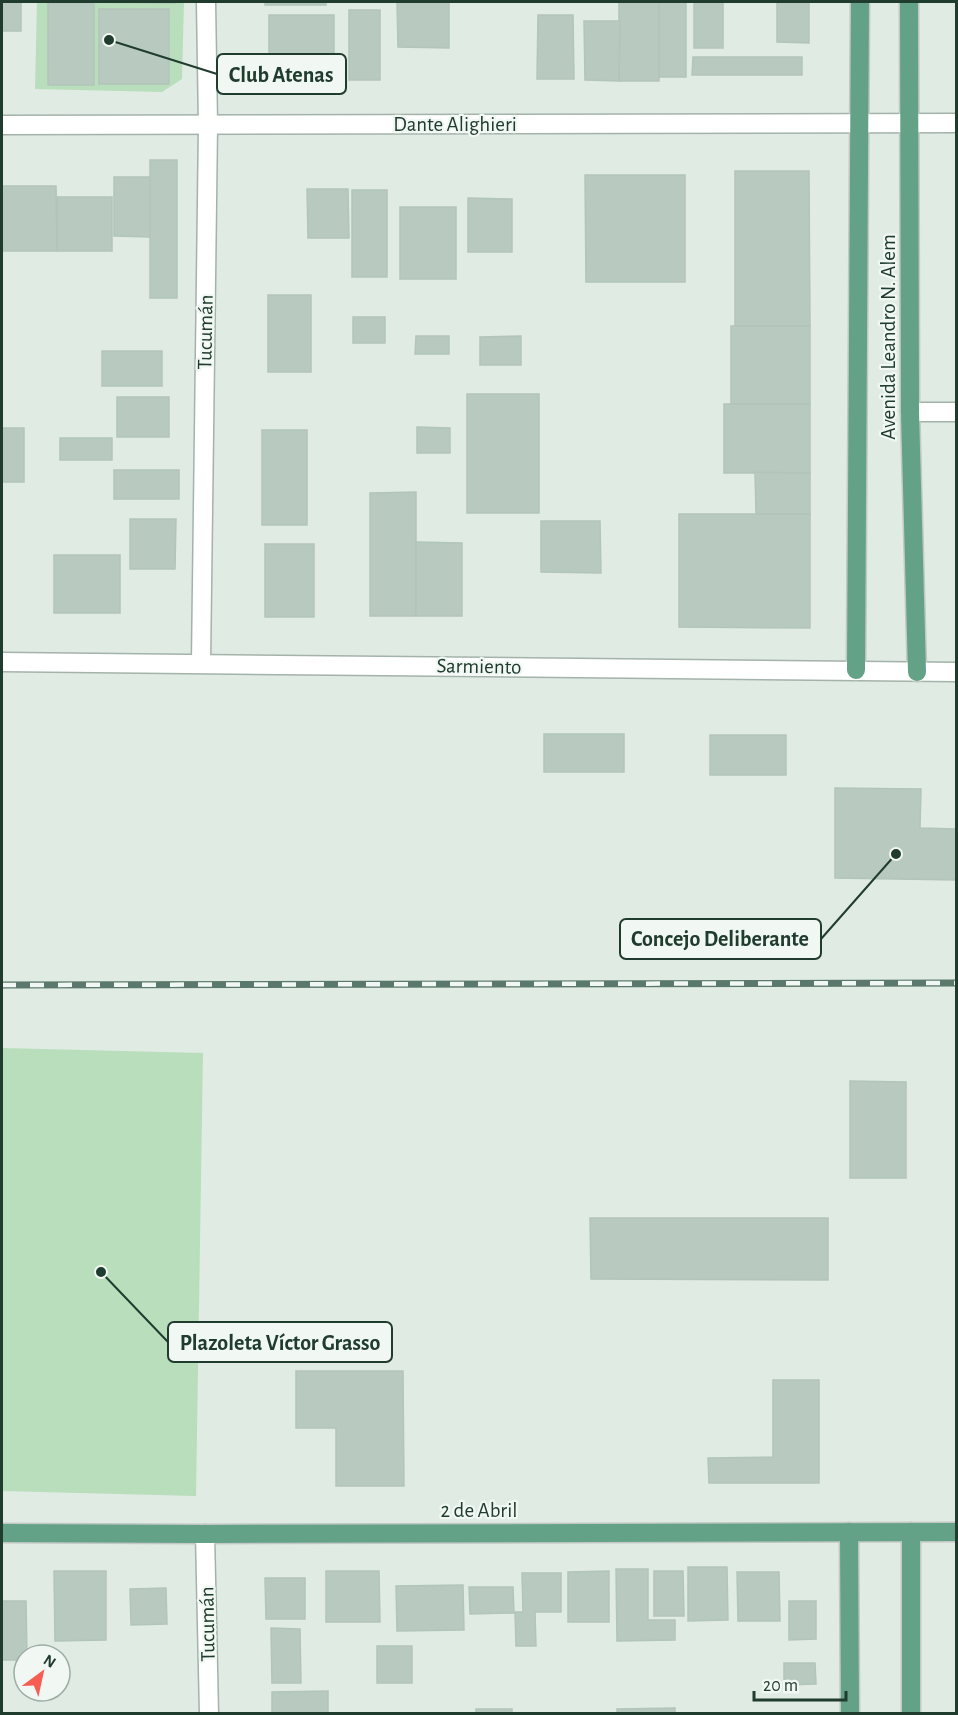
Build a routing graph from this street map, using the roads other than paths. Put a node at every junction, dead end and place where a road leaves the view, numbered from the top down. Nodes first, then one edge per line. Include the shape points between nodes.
1 (206, 2) edge
2 (860, 2) edge
3 (909, 2) edge
4 (859, 123) junction
5 (909, 123) junction
6 (957, 123) edge
7 (2, 125) edge
8 (208, 125) junction
9 (910, 412) junction
10 (957, 412) edge
11 (2, 662) edge
12 (201, 663) junction
13 (856, 670) junction
14 (917, 672) junction
15 (957, 672) edge
16 (849, 1532) junction
17 (911, 1532) junction
18 (957, 1532) edge
19 (2, 1533) edge
20 (205, 1534) junction
21 (209, 1713) edge
22 (850, 1713) edge
23 (911, 1713) edge

1 - 8 street, Tucumán
2 - 4 main road, Avenida Leandro N. Alem
3 - 5 main road, Avenida Leandro N. Alem
4 - 5 street, Dante Alighieri
4 - 8 street, Dante Alighieri
4 - 13 main road, Avenida Leandro N. Alem
5 - 6 street, Dante Alighieri
5 - 9 main road, Avenida Leandro N. Alem
7 - 8 street, Dante Alighieri
8 - 12 street, Tucumán
9 - 10 street
9 - 14 main road, Avenida Leandro N. Alem
11 - 12 street, Sarmiento
12 - 13 street, Sarmiento
13 - 14 street, Sarmiento
14 - 15 street, Sarmiento
16 - 17 main road, 2 de Abril
16 - 20 main road, 2 de Abril
16 - 22 main road
17 - 18 main road, 2 de Abril
17 - 23 main road
19 - 20 main road, 2 de Abril
20 - 21 street, Tucumán

